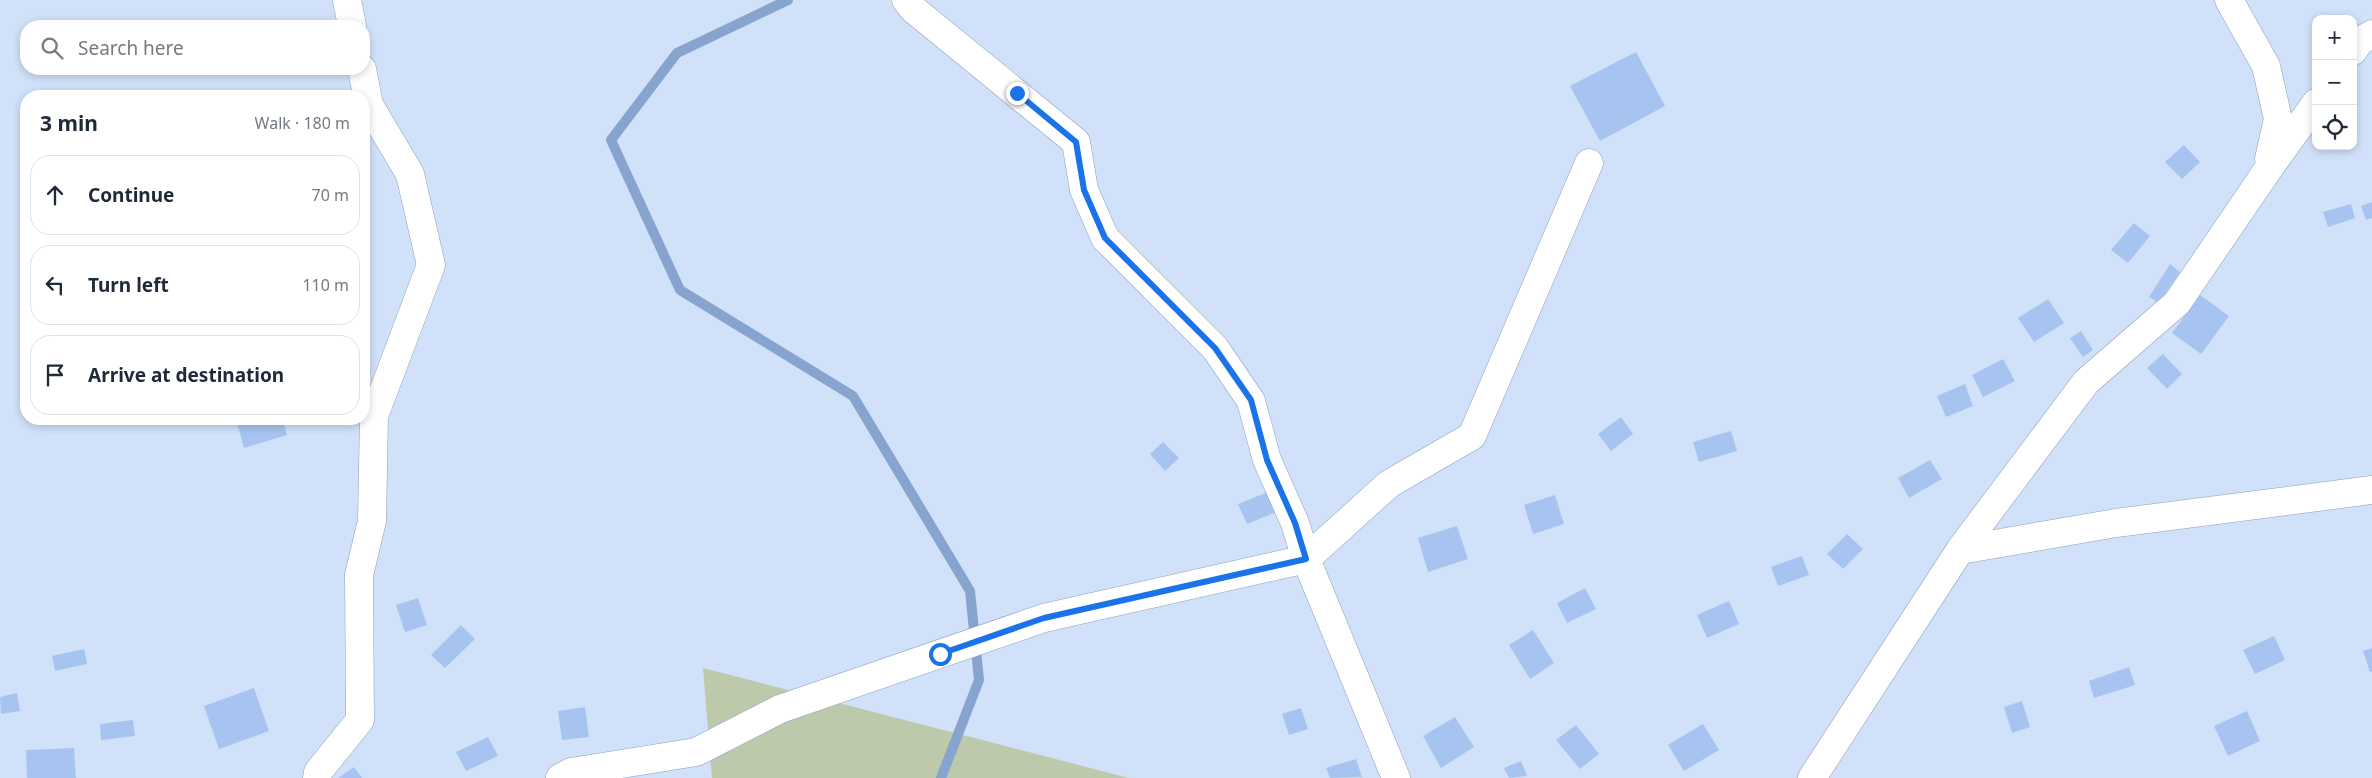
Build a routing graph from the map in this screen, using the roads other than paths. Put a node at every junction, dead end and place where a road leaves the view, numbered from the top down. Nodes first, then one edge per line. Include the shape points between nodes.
1 (347, 0) edge
2 (906, 0) edge
3 (2229, 0) edge
4 (351, 20) edge
5 (2372, 34) edge
6 (2357, 46) edge
7 (363, 75) edge
8 (367, 90) edge
9 (370, 105) edge
10 (2315, 105) edge
11 (1589, 163) dead end
12 (2267, 171) junction
13 (2372, 490) edge
14 (1960, 550) junction
15 (1306, 559) junction
16 (317, 778) edge
17 (560, 778) edge
18 (1396, 778) edge
19 (1812, 778) edge

1 - 4 street
2 - 15 street via 1076,142 1084,190 1105,238 1215,348 1251,400 1267,460 1295,523
3 - 12 street via 2266,66 2278,119
5 - 6 street
7 - 8 street
9 - 16 street via 410,174 431,265 374,416 372,521 359,575 360,720 318,772
10 - 12 street
11 - 15 street via 1472,436 1389,484
12 - 14 street via 2177,304 2086,382
13 - 14 street via 2116,523
14 - 19 street
15 - 17 street via 1044,618 780,709 696,752 571,772
15 - 18 street

